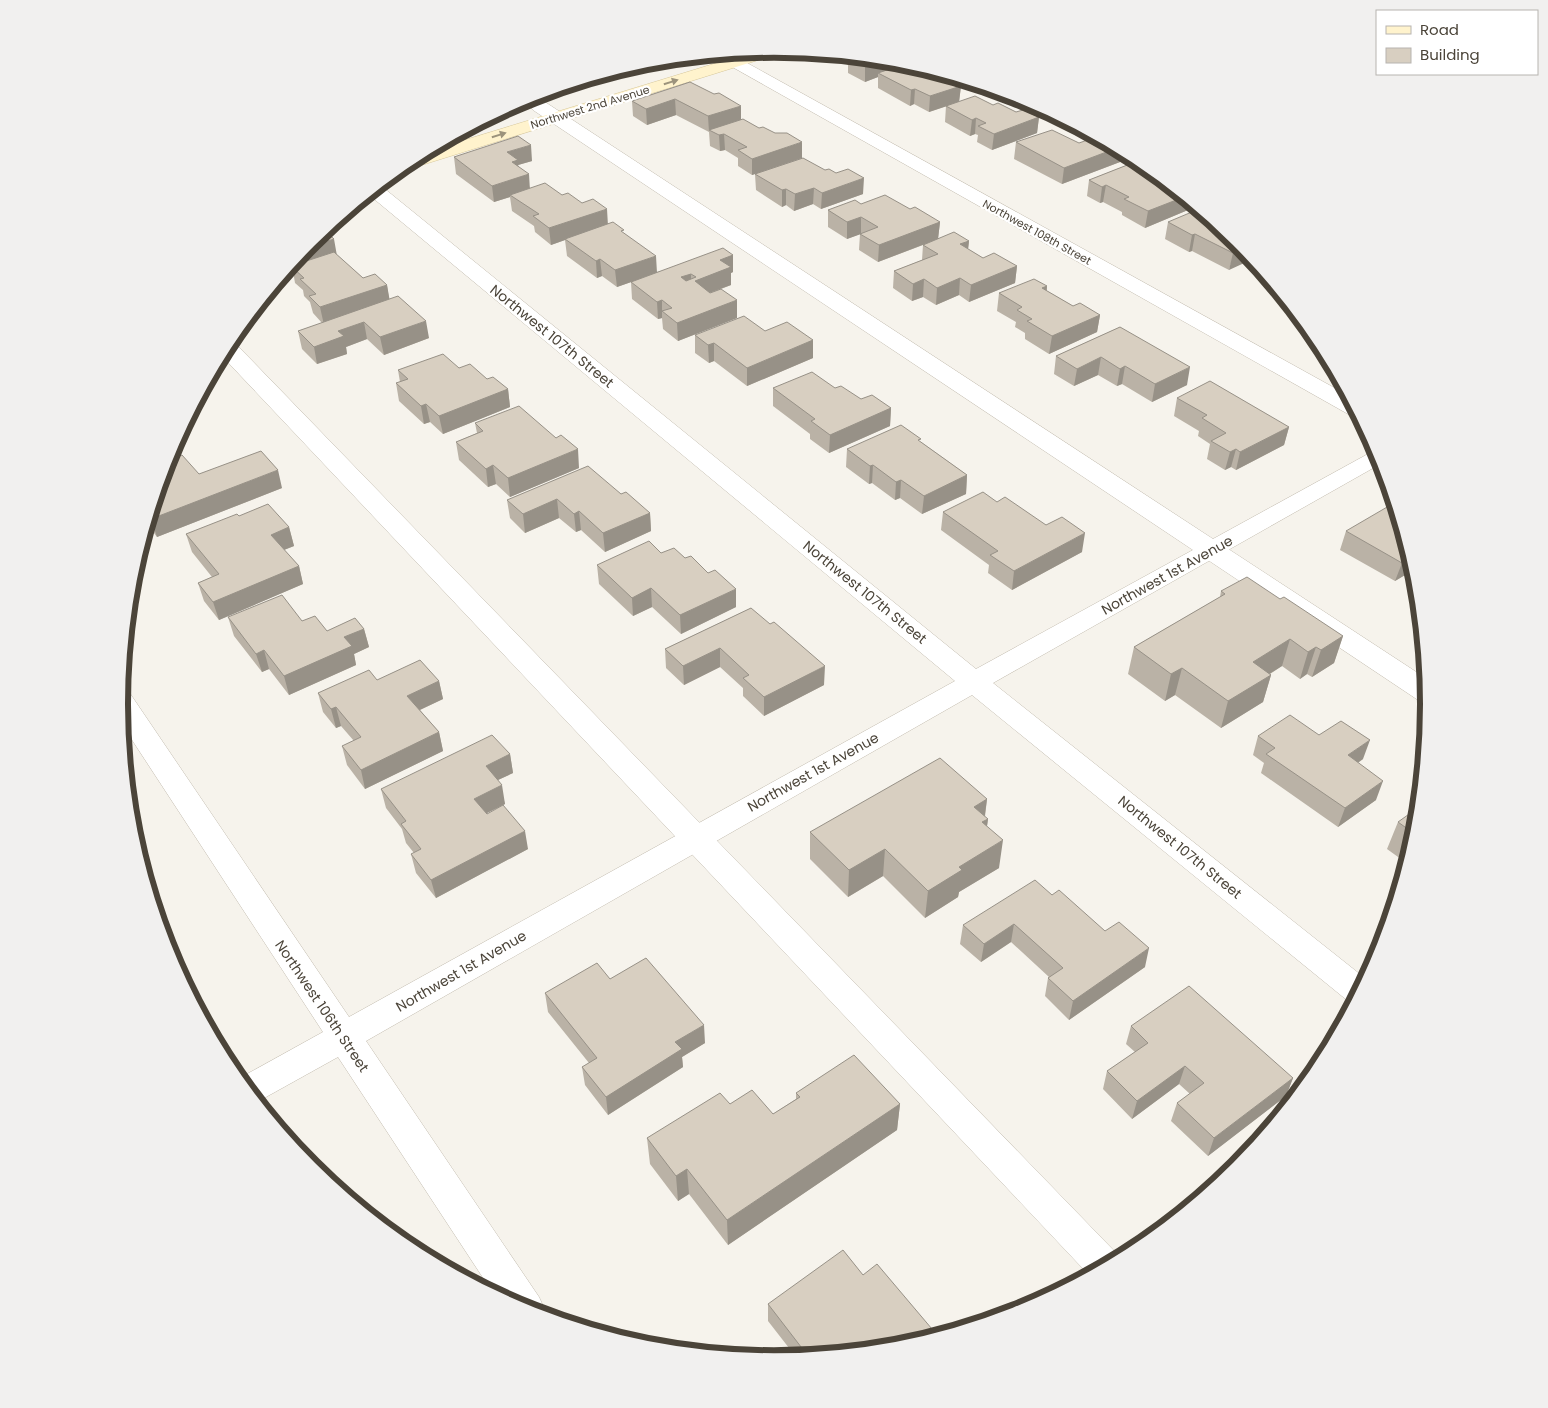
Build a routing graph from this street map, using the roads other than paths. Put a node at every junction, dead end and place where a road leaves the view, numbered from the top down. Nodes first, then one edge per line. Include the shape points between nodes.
1 (728, 59) edge
2 (718, 60) edge
3 (683, 64) edge
4 (548, 112) junction
5 (488, 124) edge
6 (437, 153) edge
7 (377, 193) edge
8 (231, 353) edge
9 (1346, 404) edge
10 (1372, 460) edge
11 (1212, 550) junction
12 (974, 682) junction
13 (1420, 687) edge
14 (128, 714) edge
15 (696, 837) junction
16 (1355, 989) edge
17 (343, 1038) junction
18 (254, 1088) edge
19 (1101, 1261) edge
20 (517, 1297) edge

1 - 9 street, Northwest 108th Street
4 -> 2 street, Northwest 2nd Avenue
3 - 4 street, Northwest 2nd Avenue
4 - 5 street, Northwest 2nd Avenue
6 -> 4 street, Northwest 2nd Avenue
4 - 11 street
7 - 12 street, Northwest 107th Street
8 - 15 street
10 - 11 street, Northwest 1st Avenue
11 - 12 street, Northwest 1st Avenue
11 - 13 street
12 - 15 street, Northwest 1st Avenue
12 - 16 street, Northwest 107th Street
14 - 17 street, Northwest 106th Street
15 - 17 street, Northwest 1st Avenue
15 - 19 street
17 - 18 street, Northwest 1st Avenue
17 - 20 street, Northwest 106th Street

